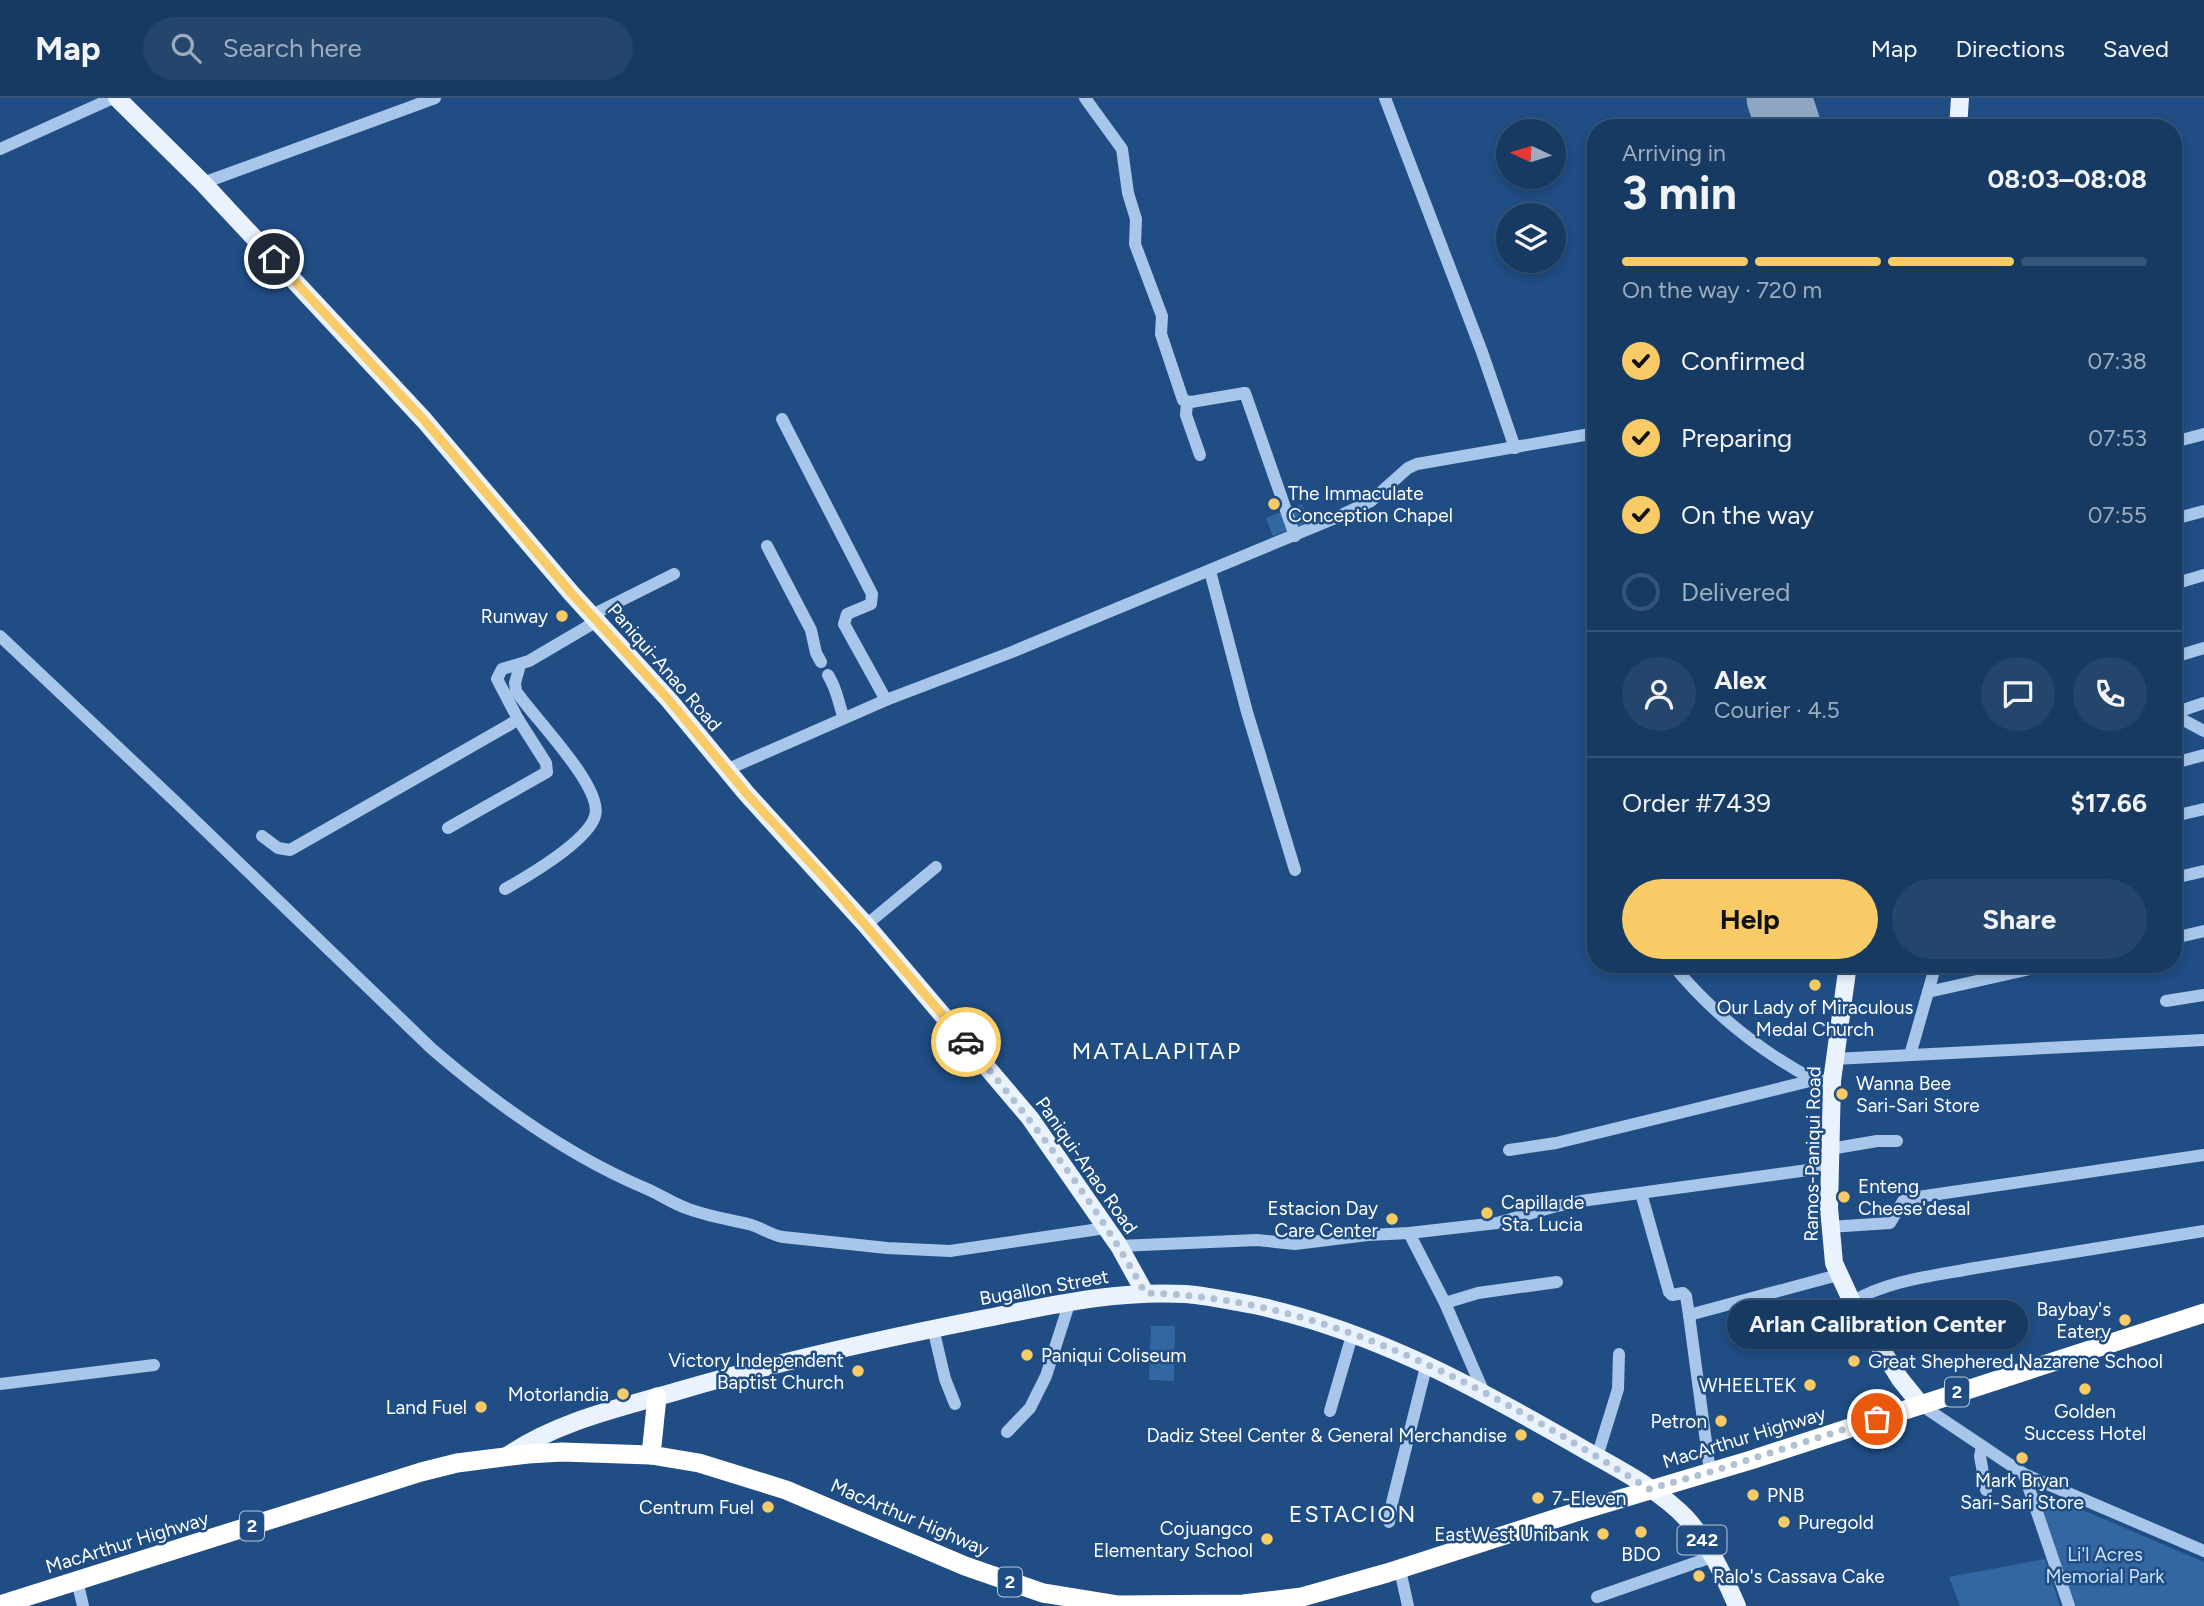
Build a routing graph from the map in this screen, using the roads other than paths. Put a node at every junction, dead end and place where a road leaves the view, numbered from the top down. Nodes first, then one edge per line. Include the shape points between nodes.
1 (115, 98) edge
2 (435, 98) edge
3 (1085, 98) edge
4 (1385, 98) edge
5 (1960, 98) edge
6 (1959, 119) edge
7 (0, 149) edge
8 (203, 183) junction
9 (1187, 402) junction
10 (782, 419) dead end
11 (2204, 434) edge
12 (1587, 435) edge
13 (2182, 440) edge
14 (1515, 449) junction
15 (1200, 456) dead end
16 (2204, 511) edge
17 (2182, 517) edge
18 (1295, 536) junction
19 (768, 546) dead end
20 (1210, 571) junction
21 (674, 574) dead end
22 (2204, 575) edge
23 (2182, 582) edge
24 (595, 618) junction
25 (0, 636) edge
26 (2204, 648) edge
27 (2182, 655) edge
28 (821, 662) dead end
29 (520, 665) junction
30 (828, 675) dead end
31 (886, 700) junction
32 (2204, 703) edge
33 (2182, 711) edge
34 (844, 718) junction
35 (518, 719) junction
36 (2182, 719) edge
37 (2204, 731) edge
38 (2204, 755) edge
39 (2182, 761) edge
40 (726, 769) junction
41 (2204, 809) edge
42 (2182, 814) edge
43 (448, 828) dead end
44 (262, 836) dead end
45 (936, 867) dead end
46 (1294, 870) dead end
47 (2204, 871) edge
48 (2182, 876) edge
49 (505, 889) dead end
50 (866, 925) junction
51 (2204, 932) edge
52 (2182, 936) edge
53 (1679, 973) edge
54 (1847, 973) edge
55 (1933, 973) edge
56 (2012, 973) edge
57 (1928, 992) junction
58 (2204, 995) edge
59 (2166, 1001) dead end
60 (2204, 1040) edge
61 (1910, 1055) junction
62 (1834, 1059) junction
63 (1823, 1080) junction
64 (1897, 1140) dead end
65 (1830, 1149) junction
66 (1509, 1150) dead end
67 (2204, 1155) edge
68 (1830, 1167) junction
69 (1641, 1193) junction
70 (1829, 1227) junction
71 (1107, 1228) junction
72 (2204, 1231) edge
73 (1409, 1233) junction
74 (1119, 1246) junction
75 (1838, 1275) junction
76 (1557, 1282) dead end
77 (1145, 1293) junction
78 (1070, 1301) junction
79 (1445, 1303) junction
80 (1852, 1303) junction
81 (2204, 1314) edge
82 (1689, 1315) junction
83 (933, 1328) junction
84 (1353, 1332) junction
85 (1619, 1354) dead end
86 (1427, 1363) junction
87 (154, 1365) dead end
88 (0, 1384) edge
89 (1484, 1393) junction
90 (657, 1397) junction
91 (955, 1404) dead end
92 (1921, 1405) junction
93 (1330, 1411) dead end
94 (1007, 1432) dead end
95 (1982, 1447) junction
96 (650, 1455) junction
97 (507, 1456) junction
98 (1597, 1457) junction
99 (1710, 1472) junction
100 (2024, 1474) junction
101 (1649, 1489) junction
102 (1986, 1490) dead end
103 (1389, 1521) dead end
104 (2204, 1551) edge
105 (1712, 1557) junction
106 (1400, 1570) junction
107 (77, 1580) junction
108 (1598, 1597) dead end
109 (0, 1605) edge
110 (83, 1606) edge
111 (1408, 1606) edge
112 (1737, 1606) edge
113 (2069, 1606) edge

1 - 7 street
1 - 8 main road, Paniqui-Anao Road
2 - 8 street
3 - 9 street via 1122,149 1136,219 1135,244
4 - 14 street
5 - 6 main road
8 - 24 main road, Paniqui-Anao Road via 424,420
9 - 15 street via 1186,415
9 - 18 street via 1247,396
10 - 31 street via 872,594 871,604 847,614 844,624
11 - 13 street
12 - 14 street
14 - 18 street via 1417,464 1371,500
16 - 17 street
18 - 20 street
19 - 28 street via 811,630
20 - 31 street
20 - 46 street
21 - 24 street
22 - 23 street
24 - 29 street
24 - 40 main road, Paniqui-Anao Road
25 - 71 street via 432,1049 542,1133 602,1168 686,1209 783,1237 950,1251
26 - 27 street
29 - 35 street via 502,669 497,679
29 - 49 street via 516,691 581,776 596,811 590,826 565,850
30 - 34 street
31 - 34 street
32 - 33 street
34 - 40 street
35 - 43 street via 547,763 547,772
35 - 44 street via 290,849 278,848
36 - 37 street
38 - 39 street
40 - 50 main road, Paniqui-Anao Road
41 - 42 street
45 - 50 street
47 - 48 street
50 - 71 main road, Paniqui-Anao Road via 1030,1118
51 - 52 street
53 - 63 street via 1735,1028
54 - 62 main road, Ramos-Paniqui Road
55 - 57 street
56 - 57 street
57 - 61 street
58 - 59 street
60 - 61 street
61 - 62 street
62 - 63 main road, Ramos-Paniqui Road
63 - 65 main road, Ramos-Paniqui Road
63 - 66 street
64 - 65 street
65 - 68 main road, Ramos-Paniqui Road
67 - 70 street via 1911,1198 1902,1201 1890,1223
68 - 69 street
68 - 70 main road, Ramos-Paniqui Road
69 - 73 street via 1553,1207 1497,1223
69 - 82 street via 1669,1292 1686,1296
70 - 75 main road, Ramos-Paniqui Road
71 - 74 main road, Paniqui-Anao Road
72 - 80 street via 1900,1282
73 - 74 street via 1295,1244 1257,1240
73 - 79 street
74 - 77 main road, Paniqui-Anao Road
75 - 80 main road, Ramos-Paniqui Road
75 - 82 street
76 - 79 street via 1478,1293
77 - 78 main road, Bugallon Street / 242
77 - 84 main road, Bugallon Street / 242 via 1220,1298
78 - 83 main road, Bugallon Street / 242
78 - 94 street via 1046,1376 1030,1408
79 - 89 street
80 - 92 main road, Ramos-Paniqui Road
81 - 92 highway, MacArthur Highway / 2
82 - 99 street
83 - 90 main road, Bugallon Street / 242
83 - 91 street
84 - 86 main road, Bugallon Street / 242
84 - 93 street
85 - 98 street via 1618,1389
86 - 89 main road, Bugallon Street / 242
86 - 103 street
87 - 88 street
89 - 98 main road, Bugallon Street / 242
90 - 96 highway
90 - 97 main road, Bugallon Street / 242 via 545,1432
92 - 95 street
92 - 99 highway, MacArthur Highway / 2
95 - 100 street
95 - 102 street
96 - 97 highway, MacArthur Highway / 2 via 562,1452
96 - 106 highway, MacArthur Highway / 2 via 764,1482 994,1577 1086,1601 1226,1606 1326,1591
97 - 107 highway, MacArthur Highway / 2 via 421,1472
98 - 101 main road, Bugallon Street / 242
99 - 101 highway, MacArthur Highway / 2
100 - 104 street
100 - 113 street
101 - 105 main road, 242 via 1686,1518
101 - 106 highway, MacArthur Highway / 2
105 - 108 street
105 - 112 main road, 242
106 - 111 street
107 - 109 highway, MacArthur Highway / 2
107 - 110 street

